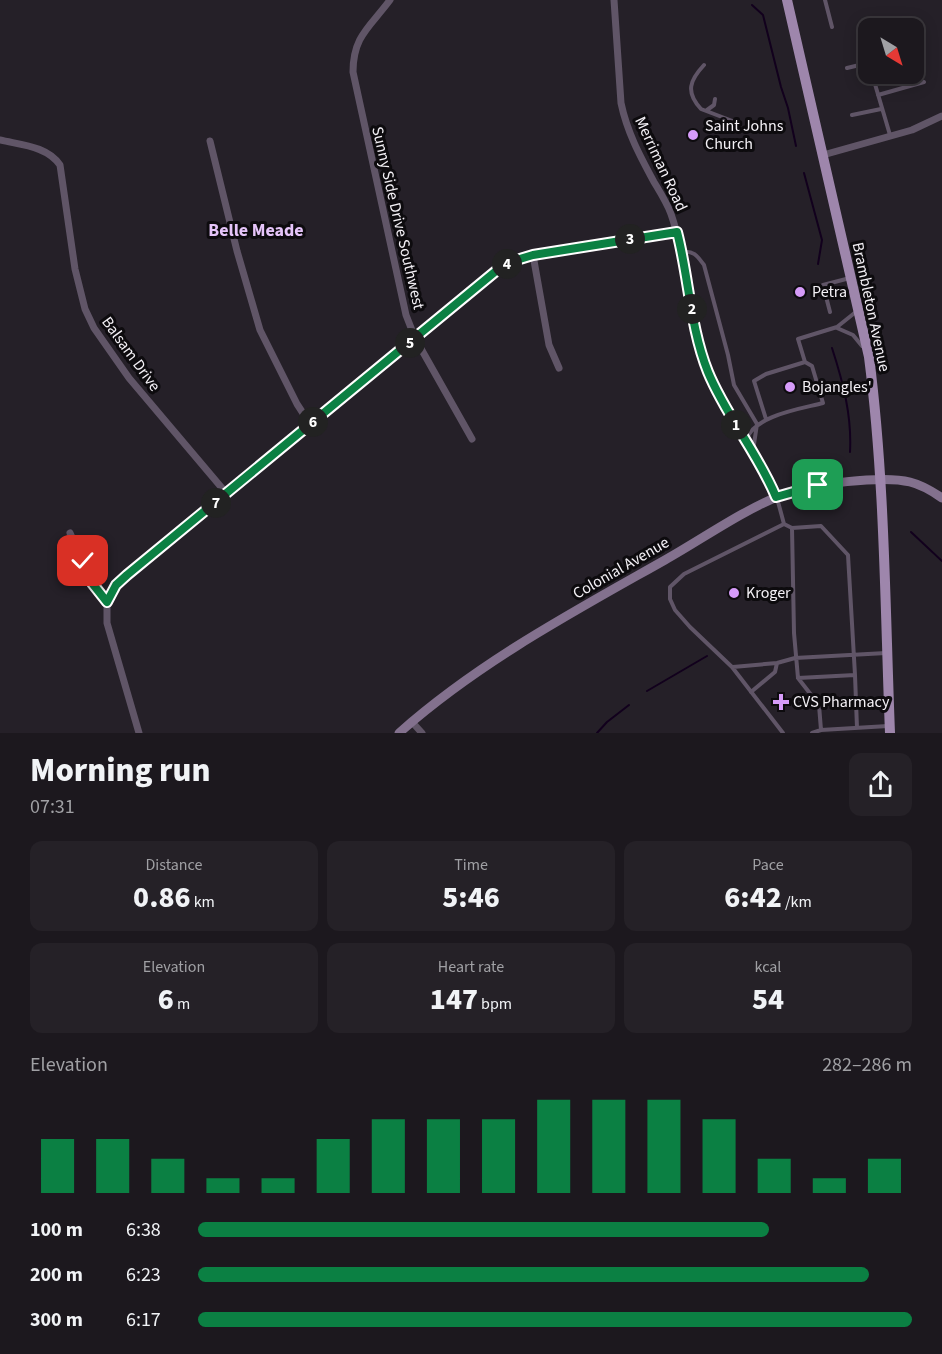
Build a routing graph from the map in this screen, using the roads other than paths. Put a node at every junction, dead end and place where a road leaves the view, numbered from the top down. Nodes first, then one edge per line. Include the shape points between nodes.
1 (390, 0) edge
2 (614, 0) edge
3 (787, 0) edge
4 (825, 0) edge
5 (832, 27) dead end
6 (704, 65) dead end
7 (858, 65) edge
8 (847, 68) dead end
9 (875, 84) edge
10 (917, 84) edge
11 (878, 95) junction
12 (715, 99) dead end
13 (881, 109) junction
14 (706, 110) junction
15 (852, 115) dead end
16 (942, 118) edge
17 (735, 122) dead end
18 (891, 136) junction
19 (0, 140) edge
20 (210, 141) dead end
21 (823, 155) junction
22 (677, 232) junction
23 (682, 252) junction
24 (533, 255) junction
25 (850, 278) junction
26 (858, 310) junction
27 (830, 312) dead end
28 (837, 327) junction
29 (415, 338) junction
30 (868, 352) junction
31 (805, 362) junction
32 (559, 368) dead end
33 (766, 419) junction
34 (310, 424) junction
35 (757, 424) junction
36 (472, 439) dead end
37 (746, 440) junction
38 (753, 453) junction
39 (880, 481) junction
40 (227, 494) junction
41 (776, 497) junction
42 (942, 498) edge
43 (784, 524) junction
44 (792, 528) junction
45 (70, 533) dead end
46 (107, 602) junction
47 (887, 653) junction
48 (852, 655) junction
49 (795, 658) junction
50 (777, 663) junction
51 (732, 667) junction
52 (855, 675) junction
53 (798, 678) junction
54 (751, 692) junction
55 (412, 722) junction
56 (857, 728) junction
57 (821, 730) junction
58 (889, 730) edge
59 (139, 733) edge
60 (399, 733) edge
61 (422, 733) edge
62 (783, 733) edge
63 (812, 733) edge

1 - 29 street, Sunny Side Drive Southwest via 360,38 353,56 353,72 398,281
2 - 22 street, Merriman Road via 624,119
3 - 21 main road, Brambleton Avenue
4 - 5 lane
6 - 14 lane via 694,76 691,90 697,104
7 - 8 lane
9 - 11 lane
10 - 11 lane
11 - 13 lane
12 - 14 lane via 714,105
13 - 15 lane
13 - 18 lane
14 - 17 lane
16 - 18 street
18 - 21 street
19 - 40 street, Balsam Drive via 43,150 60,165 75,269 94,328 129,378
20 - 34 street via 260,330
21 - 25 main road, Brambleton Avenue
22 - 23 street, Merriman Road
22 - 24 street
23 - 35 lane via 697,255 704,265 734,385
23 - 37 street, Merriman Road via 702,354 717,392
24 - 29 street via 496,271
24 - 32 street via 549,345
25 - 26 main road, Brambleton Avenue
25 - 27 lane via 824,285
26 - 28 lane
26 - 30 main road, Brambleton Avenue
28 - 30 lane via 853,335
28 - 31 lane via 798,339
29 - 34 street
29 - 36 street, Sunny Side Drive Southwest
30 - 39 main road, Brambleton Avenue
31 - 33 lane via 754,381
31 - 33 lane via 812,366 824,403
33 - 35 lane
34 - 40 street
35 - 37 lane
35 - 38 lane
37 - 38 street, Merriman Road
38 - 41 street, Merriman Road
39 - 41 main road, Colonial Avenue via 818,485
39 - 42 main road, Colonial Avenue via 912,482
39 - 47 main road, Brambleton Avenue
40 - 46 street via 127,575
41 - 43 lane
41 - 55 main road, Colonial Avenue via 513,648
43 - 44 lane
43 - 51 lane via 684,574 670,587 675,610
44 - 48 lane via 821,526 849,555
44 - 49 lane
45 - 46 street via 92,583
46 - 59 street via 107,622
47 - 48 lane
47 - 58 main road, Brambleton Avenue
48 - 49 lane
48 - 52 lane
49 - 50 lane
49 - 53 lane
50 - 51 lane
50 - 54 lane via 775,672
51 - 54 lane
52 - 53 lane
52 - 56 lane
53 - 57 lane via 819,705
54 - 62 lane
55 - 60 main road, Colonial Avenue
55 - 61 street
56 - 57 lane
56 - 58 lane
57 - 63 lane

